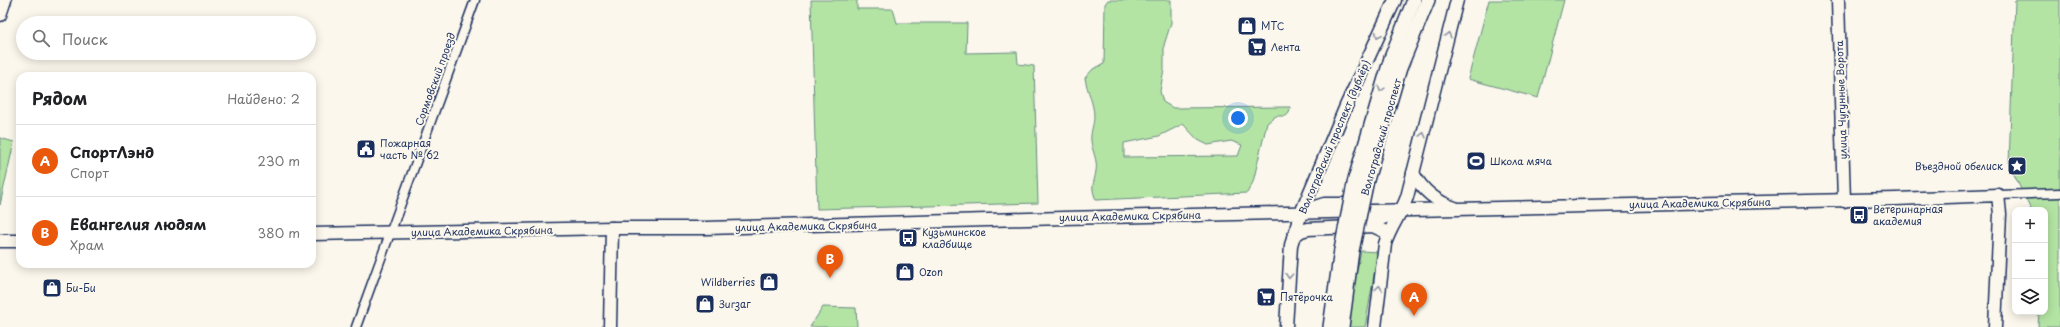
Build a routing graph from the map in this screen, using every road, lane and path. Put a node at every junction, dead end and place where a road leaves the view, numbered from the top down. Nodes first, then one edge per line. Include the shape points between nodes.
1 (5, 0) edge
2 (475, 0) edge
3 (1395, 0) edge
4 (1414, 0) edge
5 (1428, 0) edge
6 (1457, 0) edge
7 (1838, 0) edge
8 (0, 15) edge
9 (1413, 173) junction
10 (1361, 179) junction
11 (2060, 193) edge
12 (1998, 195) junction
13 (1844, 200) junction
14 (1460, 209) junction
15 (1402, 211) junction
16 (1300, 213) junction
17 (612, 228) junction
18 (389, 233) junction
19 (1388, 233) junction
20 (316, 234) edge
21 (1293, 238) junction
22 (16, 241) edge
23 (0, 242) edge
24 (1346, 250) junction
25 (356, 327) edge
26 (610, 327) edge
27 (1286, 327) edge
28 (1330, 327) edge
29 (1342, 327) edge
30 (1375, 327) edge
31 (1995, 327) edge

1 - 8 main road
2 - 18 street, Сормовский проезд
3 -> 16 main road, Волгоградский проспект (дублёр)
4 -> 10 main road, Волгоградский проспект via 1391,58
5 - 10 main road, Волгоградский проспект via 1400,68
9 -> 6 main road
7 - 13 main road, улица Чугунные Ворота
9 - 14 main road via 1432,197
9 - 15 main road
10 - 24 main road, Волгоградский проспект, bridge
11 - 12 street
12 - 13 main road, улица Академика Скрябина
12 - 31 main road via 2000,214
13 - 14 main road, улица Академика Скрябина
14 - 15 main road, улица Академика Скрябина
15 - 16 main road, улица Академика Скрябина via 1379,204 1324,204
15 - 16 main road, улица Академика Скрябина via 1377,220 1322,221
15 - 19 main road
16 - 17 main road, улица Академика Скрябина via 714,228
16 - 21 main road, Волгоградский проспект (дублёр)
17 - 18 main road, улица Академика Скрябина
17 - 26 main road
18 - 20 main road, улица Академика Скрябина
18 - 25 street, Сормовский проезд
19 - 21 main road via 1373,226 1308,229
30 -> 19 main road via 1381,268
21 -> 27 main road, Волгоградский проспект (дублёр)
22 - 23 main road
24 - 28 main road, Волгоградский проспект
24 - 29 main road, Волгоградский проспект

